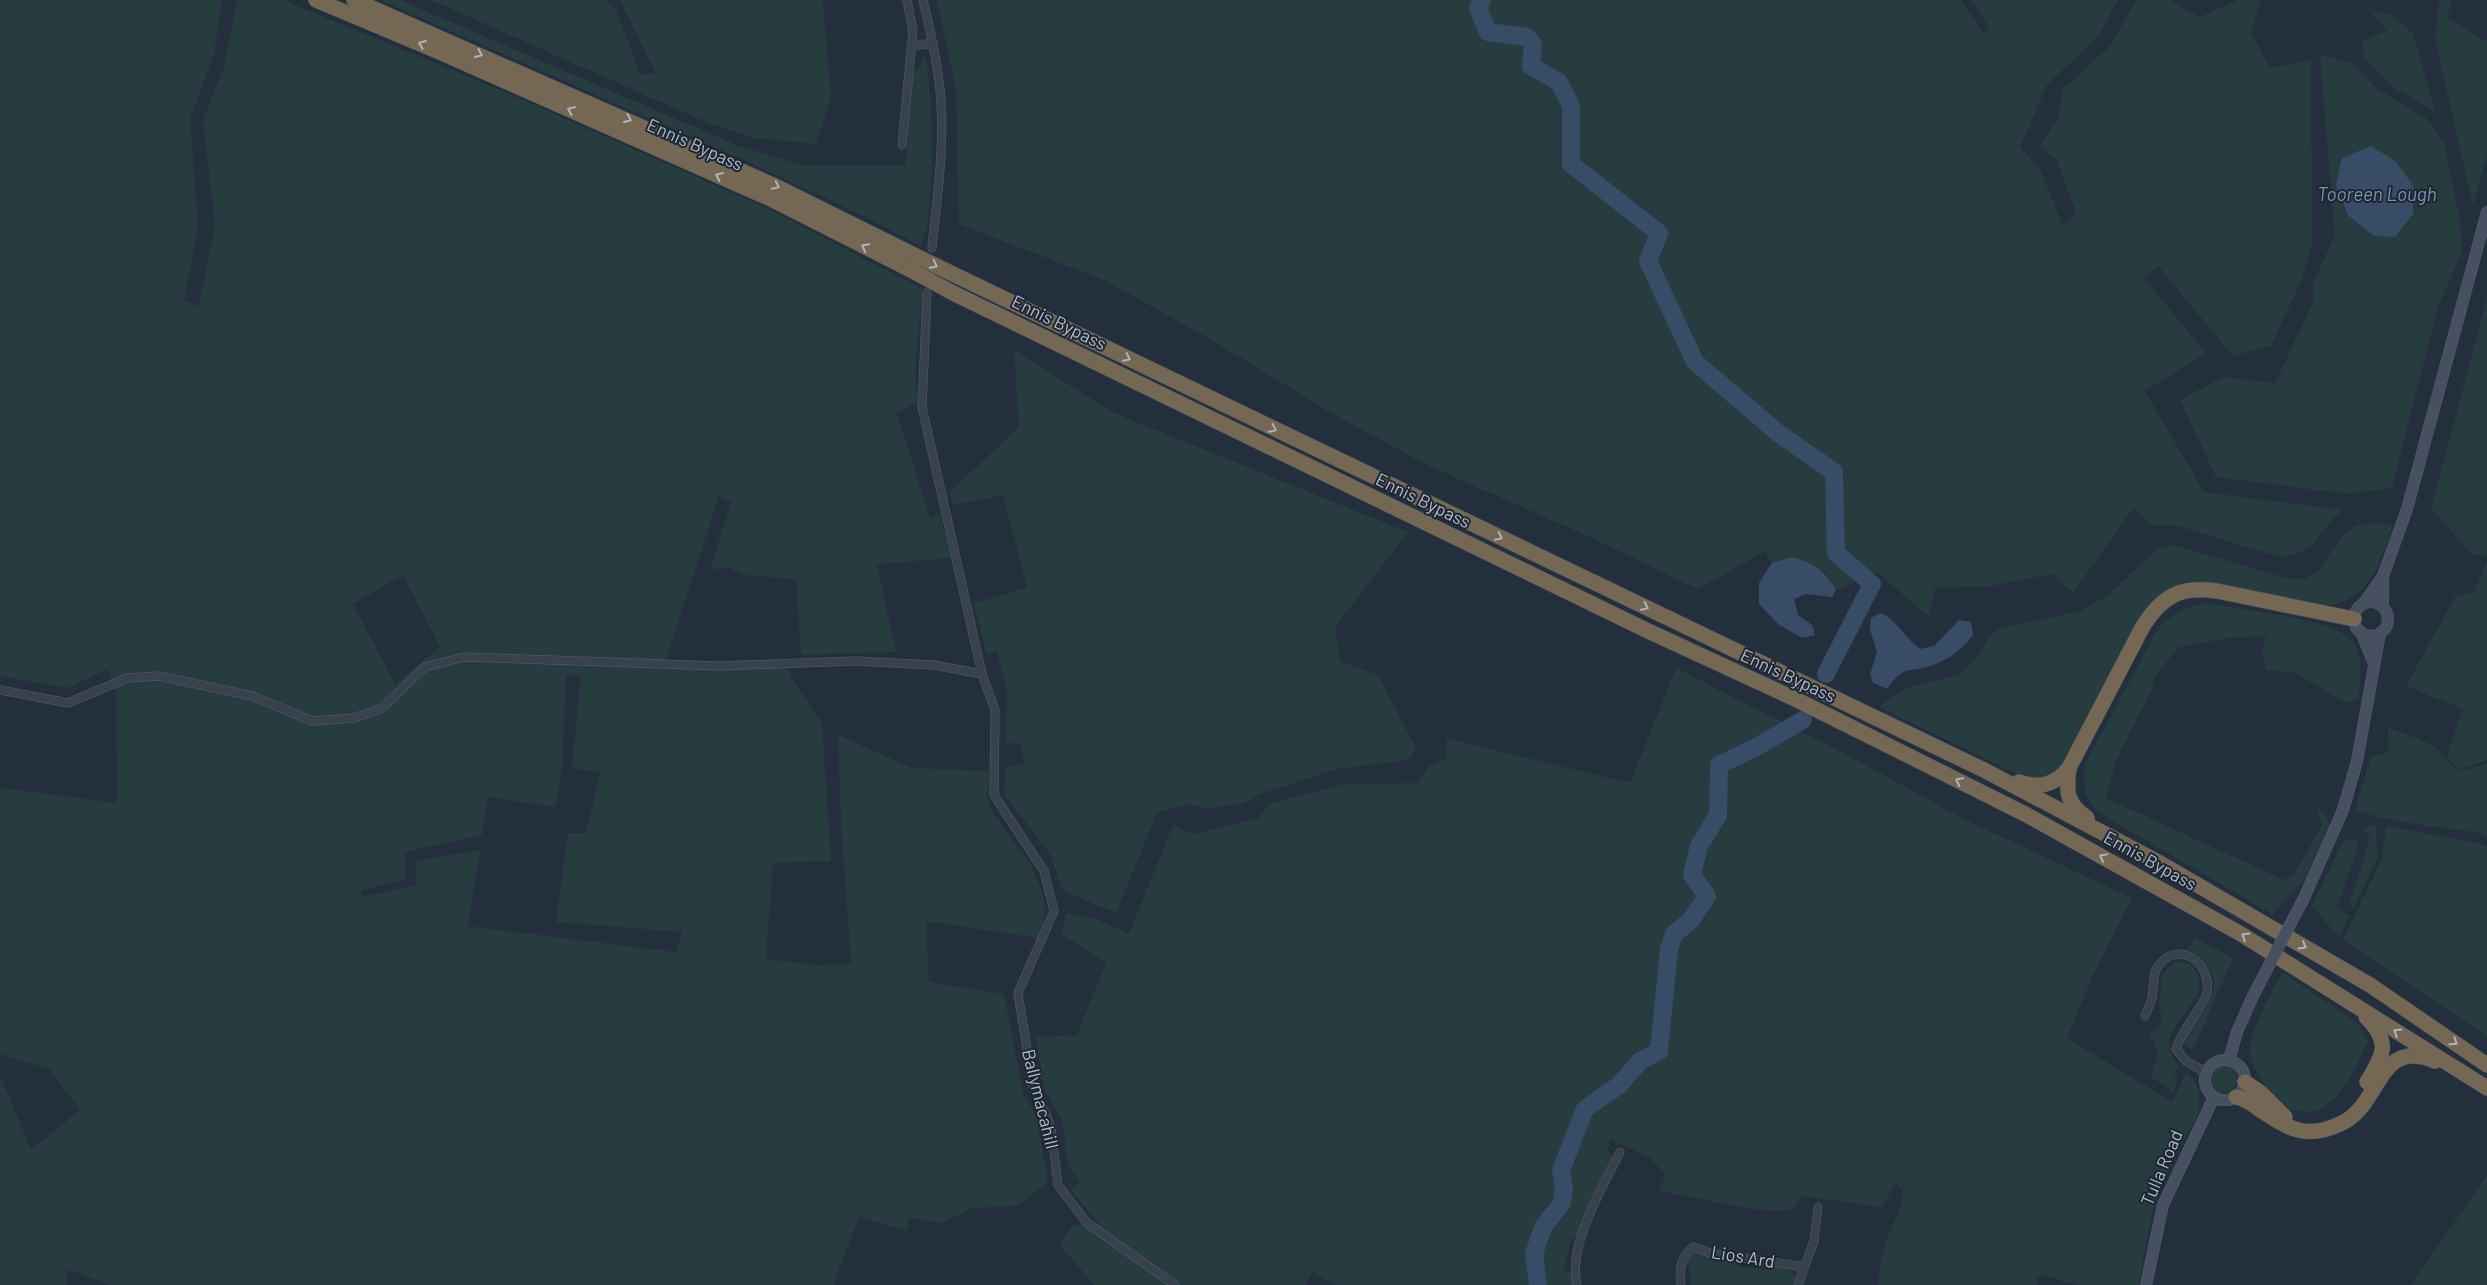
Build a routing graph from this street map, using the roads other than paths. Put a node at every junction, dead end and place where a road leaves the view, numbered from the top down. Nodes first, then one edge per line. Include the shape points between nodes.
1 (316, 0) edge
2 (354, 0) edge
3 (907, 0) edge
4 (923, 0) edge
5 (933, 43) junction
6 (911, 46) junction
7 (902, 145) dead end
8 (2487, 212) edge
9 (932, 248) dead end
10 (910, 261) junction
11 (927, 293) dead end
12 (2383, 576) junction
13 (2364, 603) junction
14 (2383, 607) junction
15 (2354, 619) junction
16 (2361, 632) junction
17 (2380, 633) junction
18 (2374, 664) junction
19 (982, 674) junction
20 (0, 690) edge
21 (2069, 768) junction
22 (1984, 770) junction
23 (2158, 862) junction
24 (2350, 1002) junction
25 (2145, 1016) dead end
26 (2229, 1060) junction
27 (2487, 1065) edge
28 (2205, 1072) junction
29 (2468, 1076) junction
30 (2245, 1082) junction
31 (2487, 1088) edge
32 (2214, 1097) junction
33 (2236, 1097) junction
34 (1620, 1152) dead end
35 (1818, 1206) dead end
36 (1805, 1267) junction
37 (1175, 1285) edge
38 (1577, 1285) edge
39 (1682, 1285) edge
40 (1798, 1285) edge
41 (2146, 1285) edge

10 -> 1 highway, Ennis Bypass
2 -> 10 highway, Ennis Bypass via 764,181
3 - 6 street
4 - 5 street
5 - 6 street
5 - 9 street via 941,102 942,160
6 - 7 street
8 - 12 main road via 2407,510
10 -> 22 highway, Ennis Bypass, bridge via 957,276
24 -> 10 highway, Ennis Bypass, bridge via 2233,929 2016,810 953,293
11 - 19 street, Ballymacahill via 922,407
12 - 13 main road
12 - 14 main road
13 - 14 main road
13 - 15 main road via 2358,607
14 - 17 main road via 2388,620
15 - 16 main road
15 - 21 highway via 2198,588 2173,594 2152,612 2143,626
16 - 17 main road via 2373,636
16 - 18 main road
17 - 18 main road
18 - 26 main road, bridge via 2357,761 2343,810 2304,898 2252,998
19 - 20 street via 934,665 855,661 720,666 464,657 425,667 382,708 354,718 312,721 252,696 159,676 127,678 68,703
19 - 37 street, Ballymacahill via 995,710 994,795 1044,871 1054,911 1018,993 1033,1086 1051,1127 1058,1185 1087,1223
21 - 22 highway via 2063,776 2038,787
21 - 23 highway via 2067,791 2076,811
22 - 23 highway, Ennis Bypass
23 -> 27 highway, Ennis Bypass via 2370,985
29 -> 24 highway, Ennis Bypass
24 - 30 highway via 2374,1025 2384,1047 2365,1085 2339,1118 2321,1126 2285,1117
25 - 28 street via 2152,999 2157,968 2163,962 2179,954 2188,954 2202,965 2208,978 2207,994 2180,1035 2176,1049 2186,1061
26 - 28 main road via 2214,1062
26 - 30 main road via 2242,1069
28 - 32 main road via 2204,1083
29 - 31 highway, Ennis Bypass
29 - 33 highway via 2408,1054 2387,1068 2358,1112 2342,1124 2316,1133 2296,1130 2278,1122 2246,1100
30 - 33 main road
32 - 33 main road via 2222,1100
32 - 41 main road, Tulla Road via 2163,1205
34 - 38 street via 1596,1199 1581,1240
35 - 36 street via 1814,1241
36 - 39 street, Lios Ard via 1693,1248 1683,1256
36 - 40 street

